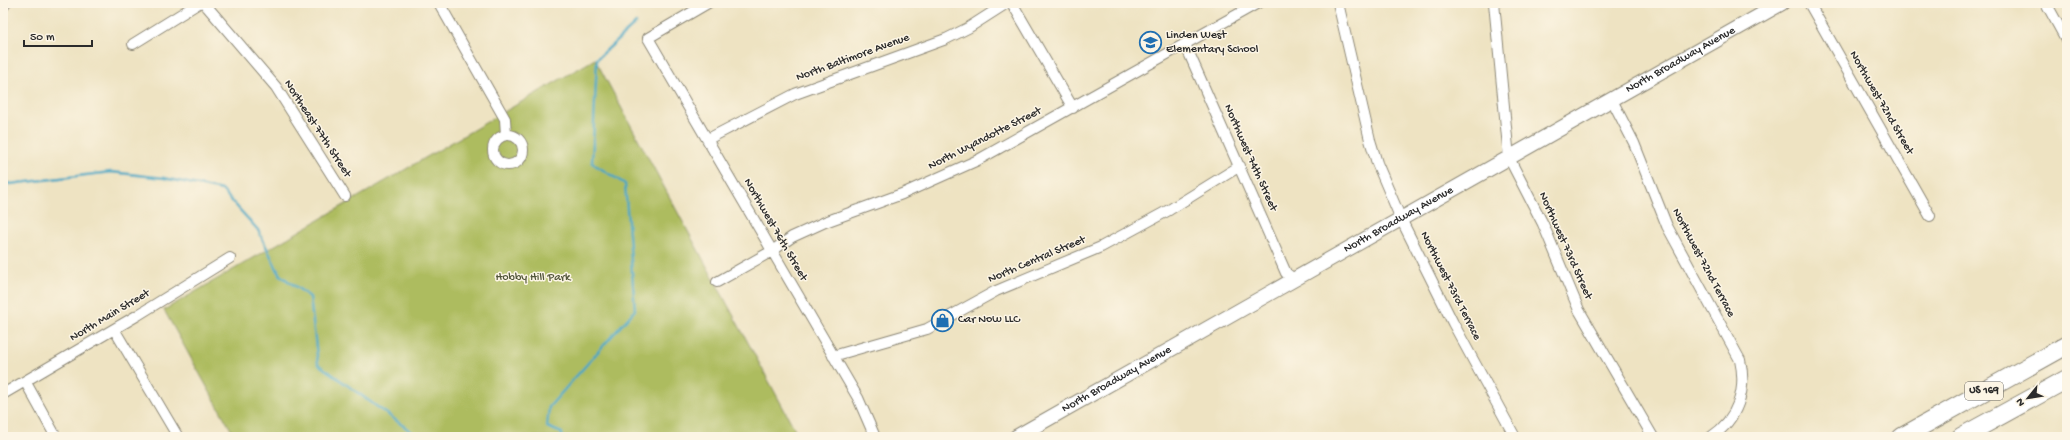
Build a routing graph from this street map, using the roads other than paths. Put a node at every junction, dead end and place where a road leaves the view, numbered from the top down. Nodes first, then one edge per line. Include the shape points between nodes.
1 (6, 3) edge
2 (199, 3) edge
3 (204, 3) edge
4 (439, 3) edge
5 (708, 3) edge
6 (1007, 3) edge
7 (1012, 3) edge
8 (1258, 3) edge
9 (1338, 3) edge
10 (1494, 3) edge
11 (1782, 3) edge
12 (1809, 3) edge
13 (2046, 3) edge
14 (3, 7) edge
15 (2067, 41) edge
16 (133, 44) dead end
17 (1185, 44) junction
18 (1612, 100) junction
19 (1073, 108) junction
20 (506, 135) dead end
21 (708, 139) junction
22 (1509, 158) junction
23 (1240, 166) junction
24 (344, 196) dead end
25 (1930, 216) dead end
26 (1402, 219) junction
27 (772, 251) junction
28 (230, 258) dead end
29 (1294, 279) junction
30 (717, 282) dead end
31 (114, 329) junction
32 (2067, 345) edge
33 (833, 356) junction
34 (2067, 379) edge
35 (26, 380) junction
36 (3, 394) edge
37 (56, 437) edge
38 (178, 437) edge
39 (876, 437) edge
40 (1016, 437) edge
41 (1514, 437) edge
42 (1653, 437) edge
43 (1711, 437) edge
44 (1902, 437) edge
45 (1961, 437) edge

1 - 14 street
2 - 16 street
3 - 24 street, Northeast 77th Street via 283,97
4 - 20 street via 505,119
5 - 21 street, Northwest 76th Street via 648,38
6 - 21 street, North Baltimore Avenue via 946,39 795,94
7 - 19 street
8 - 17 street, North Wyandotte Street
9 - 26 street, Northwest 73rd Terrace via 1370,140 1377,163
10 - 22 street, Northwest 73rd Street
11 - 18 street, North Broadway Avenue
12 - 25 street, Northwest 72nd Street
13 - 15 street
17 - 19 street, North Wyandotte Street
17 - 23 street, Northwest 74th Street
18 - 22 street, North Broadway Avenue
18 - 43 street, Northwest 72nd Terrace via 1634,143 1667,226 1740,360 1743,382 1741,396 1733,415
19 - 27 street, North Wyandotte Street via 978,160 902,194 825,222 792,237
21 - 27 street, Northwest 76th Street
22 - 26 street, North Broadway Avenue
22 - 42 street, Northwest 73rd Street via 1543,224 1579,310
23 - 29 street, Northwest 74th Street via 1286,273
23 - 33 street, North Central Street via 1169,210 1101,247 996,291 927,329
26 - 29 street, North Broadway Avenue
26 - 41 street, Northwest 73rd Terrace via 1453,323
27 - 30 street, North Wyandotte Street
27 - 33 street, Northwest 76th Street
28 - 31 street, North Main Street
29 - 40 street, North Broadway Avenue
31 - 35 street, North Main Street
31 - 38 street
32 - 44 highway, US 169
33 - 39 street, Northwest 76th Street via 858,398
34 - 45 highway, US 169
35 - 36 street, North Main Street
35 - 37 street

